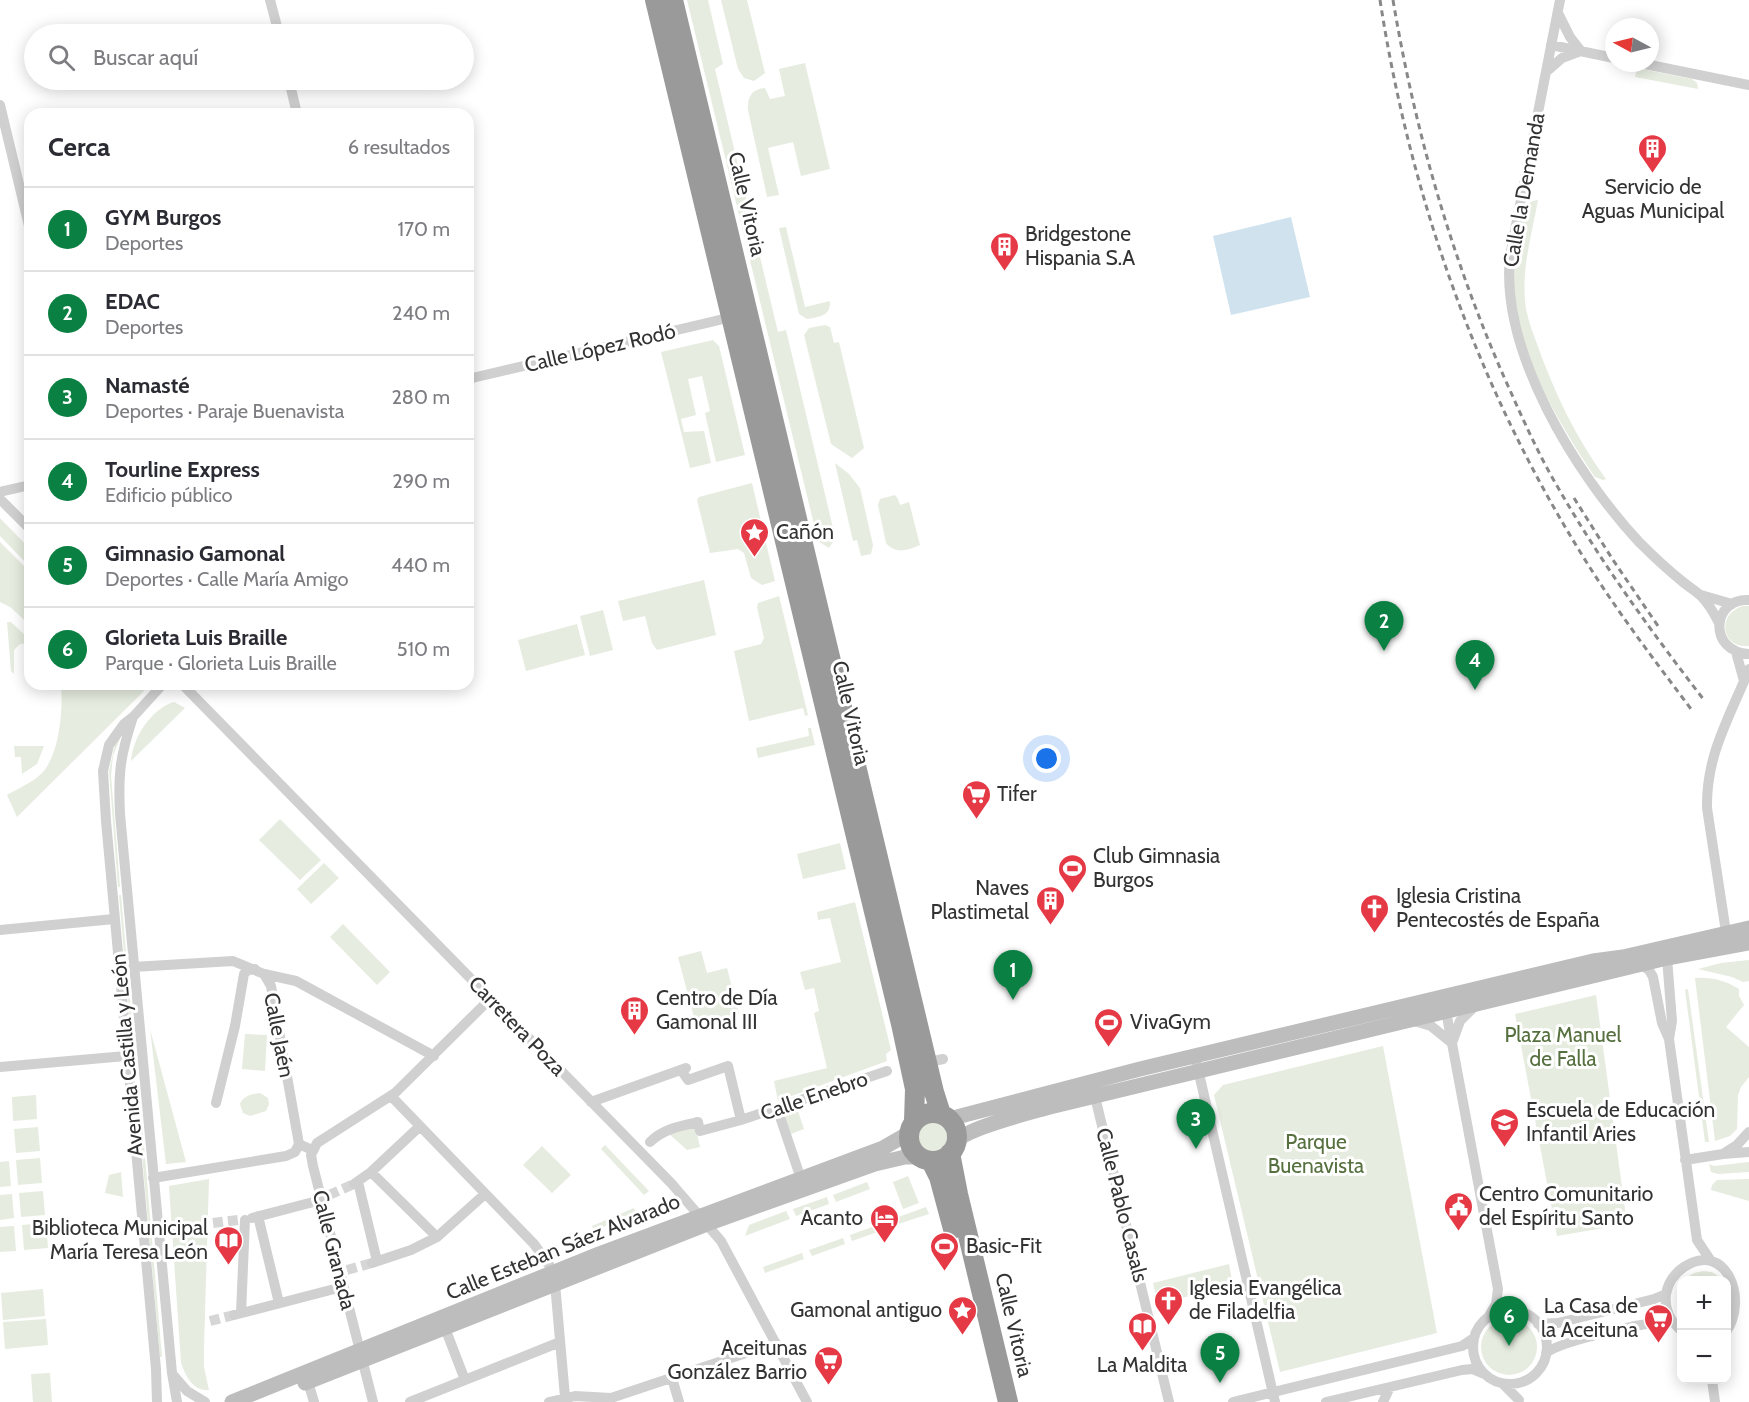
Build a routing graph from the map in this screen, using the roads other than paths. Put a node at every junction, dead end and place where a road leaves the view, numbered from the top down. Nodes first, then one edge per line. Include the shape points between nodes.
1 (270, 0) edge
2 (655, 0) edge
3 (674, 0) edge
4 (1560, 0) edge
5 (1558, 13) junction
6 (276, 24) edge
7 (1551, 45) junction
8 (1581, 51) junction
9 (1605, 56) edge
10 (1659, 67) edge
11 (1546, 72) junction
12 (1749, 85) edge
13 (291, 90) edge
14 (0, 105) edge
15 (296, 108) edge
16 (24, 205) edge
17 (743, 290) junction
18 (731, 317) junction
19 (474, 378) edge
20 (774, 418) junction
21 (24, 486) edge
22 (0, 492) edge
23 (0, 499) edge
24 (24, 523) edge
25 (1700, 595) junction
26 (1749, 600) edge
27 (1732, 604) junction
28 (1719, 623) junction
29 (1736, 652) junction
30 (1749, 654) edge
31 (1749, 669) edge
32 (1744, 682) junction
33 (158, 690) edge
34 (188, 690) edge
35 (133, 717) junction
36 (1724, 915) junction
37 (114, 919) junction
38 (0, 930) edge
39 (1726, 932) junction
40 (1747, 935) edge
41 (1667, 958) junction
42 (1640, 964) junction
43 (133, 968) junction
44 (259, 971) junction
45 (1521, 986) junction
46 (1443, 997) junction
47 (490, 999) junction
48 (1476, 1005) junction
49 (1446, 1013) junction
50 (1410, 1021) junction
51 (1368, 1023) junction
52 (1669, 1039) junction
53 (1452, 1043) junction
54 (126, 1056) junction
55 (434, 1056) junction
56 (1196, 1064) junction
57 (0, 1067) edge
58 (887, 1071) dead end
59 (1083, 1083) junction
60 (391, 1096) junction
61 (1095, 1096) junction
62 (591, 1102) junction
63 (216, 1103) dead end
64 (777, 1108) junction
65 (945, 1117) junction
66 (741, 1120) junction
67 (419, 1127) junction
68 (912, 1127) junction
69 (1749, 1132) edge
70 (650, 1142) dead end
71 (299, 1144) junction
72 (953, 1147) junction
73 (312, 1150) junction
74 (1749, 1152) edge
75 (1723, 1154) junction
76 (926, 1159) junction
77 (1686, 1160) junction
78 (798, 1170) dead end
79 (371, 1172) junction
80 (153, 1178) junction
81 (485, 1194) junction
82 (324, 1198) junction
83 (258, 1216) junction
84 (704, 1220) junction
85 (437, 1237) junction
86 (1697, 1240) junction
87 (1711, 1261) junction
88 (1687, 1265) junction
89 (554, 1278) junction
90 (342, 1287) junction
91 (1499, 1293) junction
92 (1666, 1294) junction
93 (279, 1303) junction
94 (1521, 1313) junction
95 (1489, 1316) junction
96 (1673, 1322) junction
97 (1538, 1324) junction
98 (445, 1328) junction
99 (1681, 1330) edge
100 (1728, 1330) edge
101 (1474, 1338) junction
102 (560, 1342) junction
103 (776, 1343) junction
104 (1546, 1353) junction
105 (359, 1356) junction
106 (172, 1373) junction
107 (1484, 1374) junction
108 (672, 1378) junction
109 (465, 1380) junction
110 (1527, 1381) junction
111 (308, 1382) junction
112 (1503, 1384) junction
113 (1713, 1384) edge
114 (1390, 1387) junction
115 (1367, 1393) junction
116 (564, 1397) junction
117 (1274, 1397) edge
118 (1519, 1401) edge
119 (157, 1402) edge
120 (177, 1402) edge
121 (205, 1402) edge
122 (231, 1402) edge
123 (258, 1402) edge
124 (314, 1402) edge
125 (373, 1402) edge
126 (410, 1402) edge
127 (549, 1402) edge
128 (679, 1402) edge
129 (807, 1402) edge
130 (996, 1402) edge
131 (1008, 1402) edge
132 (1169, 1402) edge
133 (1233, 1402) edge
134 (1326, 1402) edge
135 (1381, 1402) edge
136 (1715, 1402) edge

1 - 6 street
2 - 18 highway, Calle Vitoria
3 - 17 highway, Calle Vitoria
4 - 5 street, Calle la Demanda
5 - 7 street, Calle la Demanda
5 - 8 street
7 - 8 street
7 - 11 street, Calle la Demanda
8 - 9 street
8 - 11 street via 1562,58
10 - 12 street
11 - 25 street, Calle la Demanda via 1510,256 1508,290 1516,331 1542,398 1585,472 1638,541
13 - 15 street
14 - 16 street
17 - 18 highway
17 - 20 highway, Calle Vitoria
18 - 19 street, Calle López Rodó
18 - 20 street, Calle Vitoria via 744,328 760,390
18 - 68 highway, Calle Vitoria via 901,1024 915,1089
20 - 65 highway, Calle Vitoria via 934,1092
21 - 22 street
23 - 24 street
25 - 27 street, Calle la Demanda
25 - 28 street, Calle la Demanda
26 - 27 street
27 - 28 street
28 - 29 street, Calle la Demanda via 1721,638
29 - 30 street
29 - 32 street
31 - 32 street
32 - 36 street via 1714,752 1707,787
33 - 35 street, Avenida Castilla y León
34 - 47 street, Carretera Poza
35 - 37 street, Avenida Castilla y León via 109,745 103,771
35 - 43 street, Avenida Castilla y León via 122,750 118,786
36 - 39 street
36 - 40 street
37 - 38 street
37 - 54 street, Avenida Castilla y León
39 - 40 main road
39 - 41 street via 1719,941 1675,952
39 - 45 main road via 1658,950 1593,961
40 - 41 main road
41 - 42 main road
41 - 52 street via 1672,1021
42 - 45 main road
42 - 52 street via 1653,977
43 - 44 street, Calle Jaén via 229,961
43 - 80 street, Avenida Castilla y León
44 - 55 street via 296,981
44 - 63 street via 248,970 244,974
44 - 71 street, Calle Jaén via 271,986
45 - 46 main road
45 - 48 main road
46 - 49 street
46 - 51 main road
47 - 55 street
47 - 62 street, Carretera Poza
48 - 49 main road
48 - 53 street via 1460,1021
49 - 50 main road
49 - 53 street
50 - 51 main road
50 - 53 street via 1431,1026
51 - 56 main road
52 - 77 street
53 - 91 street
54 - 57 street
54 - 119 street, Avenida Castilla y León
55 - 60 street
56 - 59 main road
56 - 61 main road
56 - 117 street
58 - 64 street, Calle Enebro
59 - 61 street, Calle Pablo Casals
59 - 65 main road
60 - 67 street
60 - 73 street
61 - 72 main road via 964,1134
61 - 132 street, Calle Pablo Casals
62 - 66 street, Calle Enebro via 684,1069 688,1080 729,1066
62 - 84 street, Carretera Poza
64 - 66 street, Calle Enebro
64 - 78 street
65 - 68 highway via 927,1114
65 - 72 highway via 956,1133
66 - 70 street, Calle Enebro via 700,1131 698,1122 677,1127 660,1133
67 - 79 street
67 - 81 street
68 - 76 highway via 911,1147
68 - 84 main road, Calle Esteban Sáez Alvarado via 883,1148
69 - 75 street
71 - 73 street
71 - 80 street via 295,1152 286,1156
72 - 76 highway via 942,1159
72 - 131 highway, Calle Vitoria
73 - 82 street, Calle Granada
74 - 75 street
75 - 77 street
76 - 84 main road, Calle Esteban Sáez Alvarado via 905,1156 874,1164
76 - 130 highway, Calle Vitoria via 939,1177
77 - 86 street
79 - 85 street
79 - 85 street via 356,1183 375,1262
80 - 106 street, Avenida Castilla y León
81 - 85 street
81 - 89 street via 534,1244
82 - 83 street
82 - 90 street, Calle Granada via 343,1271
83 - 93 street
83 - 93 street via 241,1220 237,1314
84 - 89 main road, Calle Esteban Sáez Alvarado
84 - 103 street, Carretera Poza via 724,1246
86 - 87 street
86 - 88 street
87 - 88 street
87 - 100 street via 1734,1274 1742,1290 1742,1310
88 - 92 street via 1673,1277
89 - 98 main road, Calle Esteban Sáez Alvarado
89 - 102 street
89 - 105 main road, Calle Esteban Sáez Alvarado
90 - 93 street
90 - 105 street, Calle Granada
91 - 94 street
91 - 95 street
92 - 96 street
92 - 97 street via 1558,1323
94 - 95 street via 1505,1310
94 - 97 street
95 - 101 street
96 - 99 street
96 - 104 street via 1637,1326 1557,1346
97 - 104 street via 1545,1336
98 - 105 main road, Calle Esteban Sáez Alvarado
98 - 109 street
101 - 107 street via 1476,1361
101 - 117 street via 1462,1346
102 - 109 street
102 - 116 street
103 - 108 street
103 - 129 street, Carretera Poza
104 - 110 street
105 - 111 main road, Calle Esteban Sáez Alvarado
105 - 122 main road, Calle Esteban Sáez Alvarado
105 - 125 street, Calle Granada
106 - 120 street, Avenida Castilla y León
106 - 121 street via 187,1391
107 - 112 street
107 - 114 street via 1467,1369
108 - 116 street via 611,1398
108 - 128 street
109 - 126 street
110 - 112 street
110 - 118 street
111 - 123 main road, Calle Esteban Sáez Alvarado
111 - 124 street
112 - 118 street
113 - 136 street
114 - 115 street
114 - 135 street
115 - 134 street
115 - 135 street
116 - 127 street
117 - 133 street

